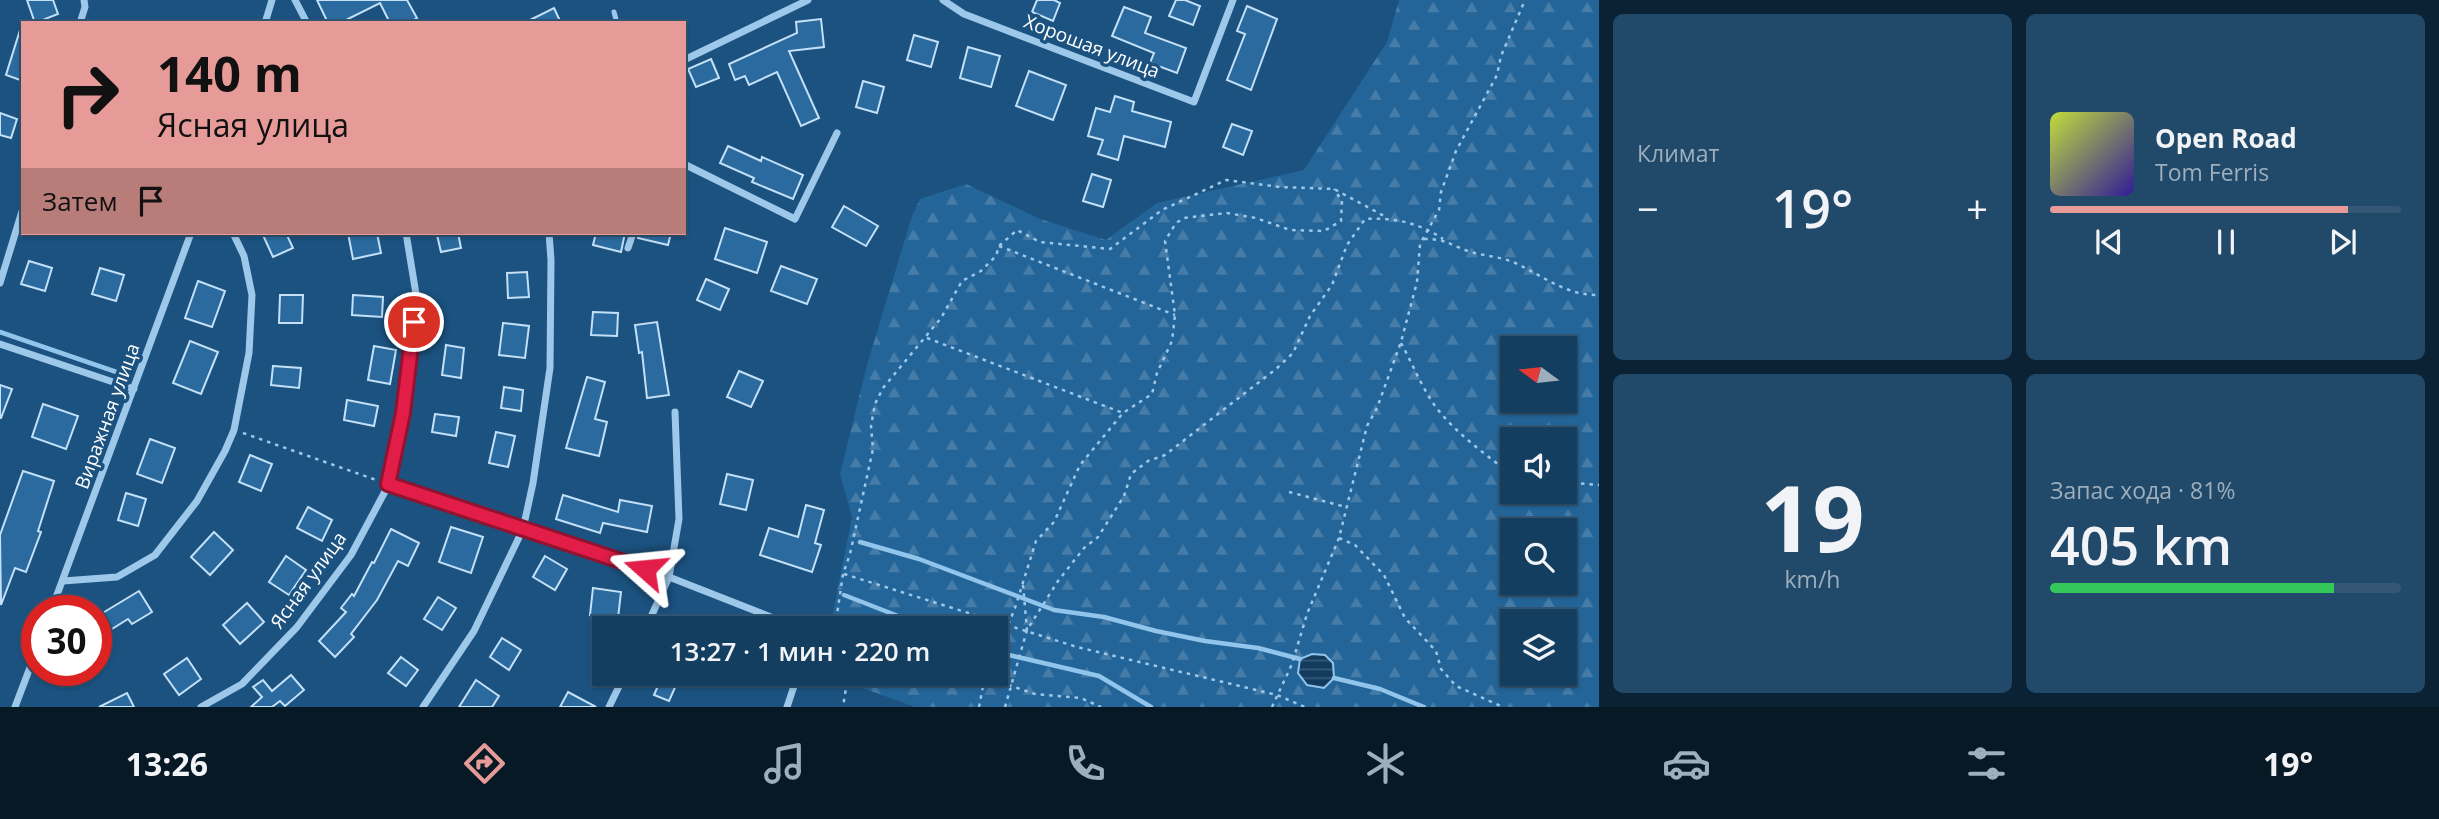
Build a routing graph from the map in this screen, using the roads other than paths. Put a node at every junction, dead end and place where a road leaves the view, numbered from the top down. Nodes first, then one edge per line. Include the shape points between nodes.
1 (84, 0) edge
2 (272, 0) edge
3 (295, 0) edge
4 (808, 0) edge
5 (943, 0) edge
6 (1233, 0) edge
7 (614, 12) dead end
8 (81, 21) edge
9 (266, 21) edge
10 (306, 21) edge
11 (616, 21) edge
12 (686, 59) edge
13 (837, 133) dead end
14 (686, 165) edge
15 (21, 214) edge
16 (190, 235) edge
17 (234, 235) edge
18 (406, 235) edge
19 (549, 235) edge
20 (632, 235) edge
21 (628, 248) dead end
22 (0, 282) edge
23 (0, 344) edge
24 (134, 389) junction
25 (675, 412) dead end
26 (388, 484) junction
27 (523, 529) junction
28 (669, 577) junction
29 (63, 581) junction
30 (57, 595) edge
31 (651, 616) edge
32 (768, 616) edge
33 (23, 686) edge
34 (619, 686) edge
35 (794, 686) edge
36 (15, 707) edge
37 (201, 707) edge
38 (423, 707) edge
39 (609, 707) edge
40 (787, 707) edge

1 - 8 street
2 - 9 street
3 - 10 street
4 - 12 street
5 - 6 street, Хорошая улица via 964,14 1194,102
7 - 11 lane
13 - 14 street via 795,219
15 - 22 street
16 - 24 street, Виражная улица
17 - 29 street via 244,256 252,295 249,354 234,430 225,451 197,501 155,555 117,577
18 - 26 street, Ясная улица via 416,294 403,413
19 - 27 street via 550,368
20 - 21 street
23 - 24 street
24 - 29 street, Виражная улица
25 - 28 street via 680,519
26 - 27 street
26 - 37 street, Ясная улица via 351,555 297,627 242,684
27 - 28 street
27 - 38 street via 474,631
28 - 31 street
28 - 32 street
29 - 30 street, Виражная улица
33 - 36 street
34 - 39 street
35 - 40 street

